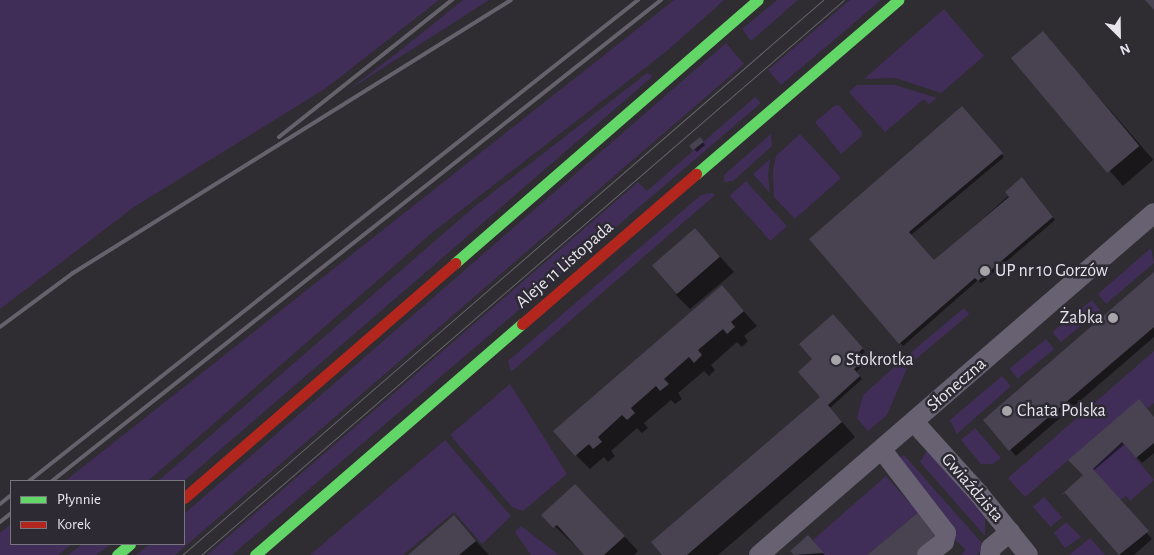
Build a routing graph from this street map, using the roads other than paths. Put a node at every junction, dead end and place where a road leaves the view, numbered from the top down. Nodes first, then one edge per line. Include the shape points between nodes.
1 (758, 0) edge
2 (898, 0) edge
3 (1154, 214) edge
4 (914, 422) junction
5 (882, 450) junction
6 (185, 497) edge
7 (1010, 532) junction
8 (129, 545) edge
9 (116, 555) edge
10 (255, 555) edge
11 (759, 555) edge
12 (928, 555) edge
13 (990, 555) edge
14 (1028, 555) edge

1 - 6 main road
2 - 10 main road, Aleje 11 Listopada
3 - 4 street, Słoneczna
4 - 5 street, Słoneczna
4 - 7 street, Gwiaździsta
5 - 11 street, Słoneczna
5 - 12 street via 946,533 944,542
7 - 13 street via 991,548
7 - 14 street, Gwiaździsta
8 - 9 main road

